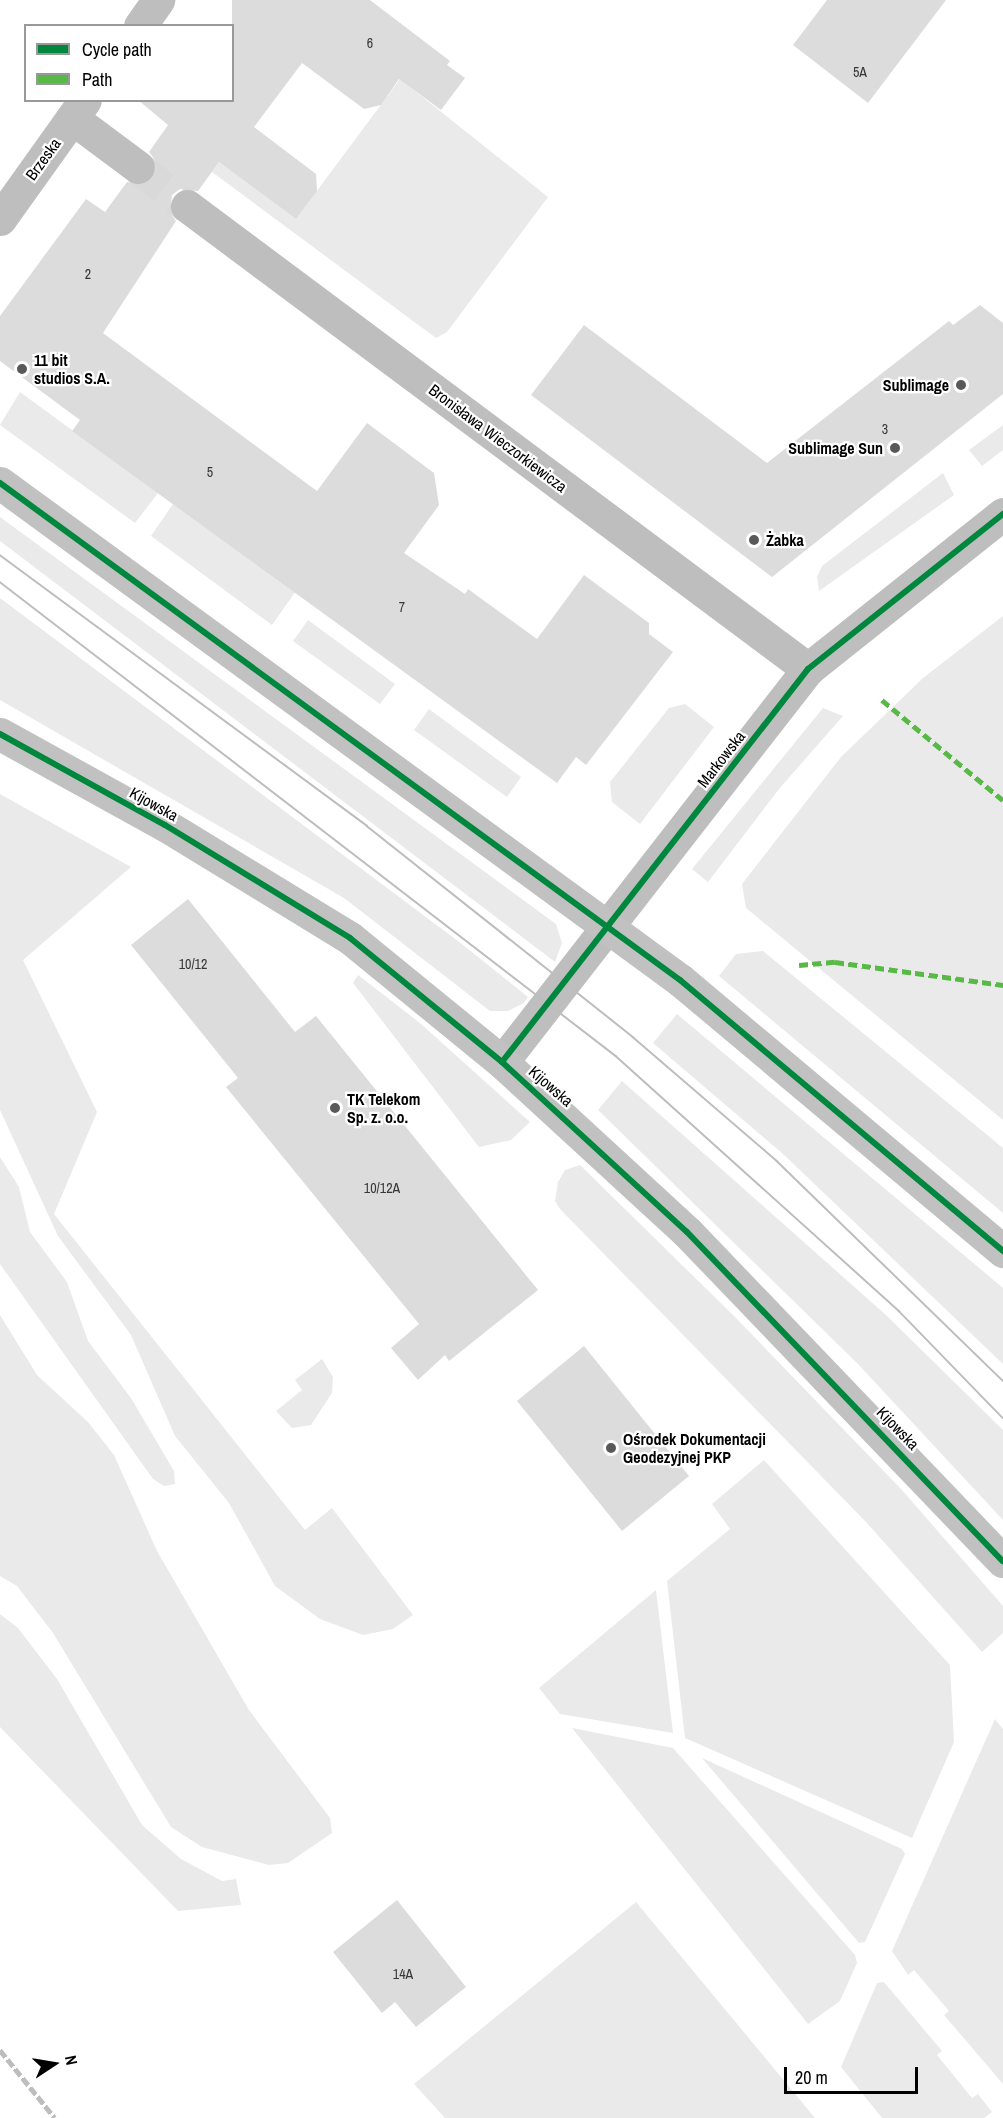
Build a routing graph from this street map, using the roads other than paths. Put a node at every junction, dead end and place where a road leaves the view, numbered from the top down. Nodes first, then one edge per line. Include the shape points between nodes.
1 (158, 0) edge
2 (141, 24) edge
3 (79, 109) edge
4 (138, 167) tunnel mouth
5 (187, 206) tunnel mouth
6 (0, 219) edge
7 (0, 483) edge
8 (1003, 514) edge
9 (808, 669) junction
10 (0, 734) edge
11 (608, 926) junction
12 (502, 1062) junction
13 (1003, 1251) edge
14 (1003, 1561) edge

1 - 2 street
3 - 4 street
3 - 6 street, Brzeska
5 - 9 street, Bronisława Wieczorkiewicza
7 - 11 street
8 - 9 street, Markowska
9 - 11 street, Markowska
10 - 12 street, Kijowska via 165,825 350,938
11 - 12 street, Markowska
11 - 13 street via 828,1101
12 - 14 street, Kijowska via 687,1232

